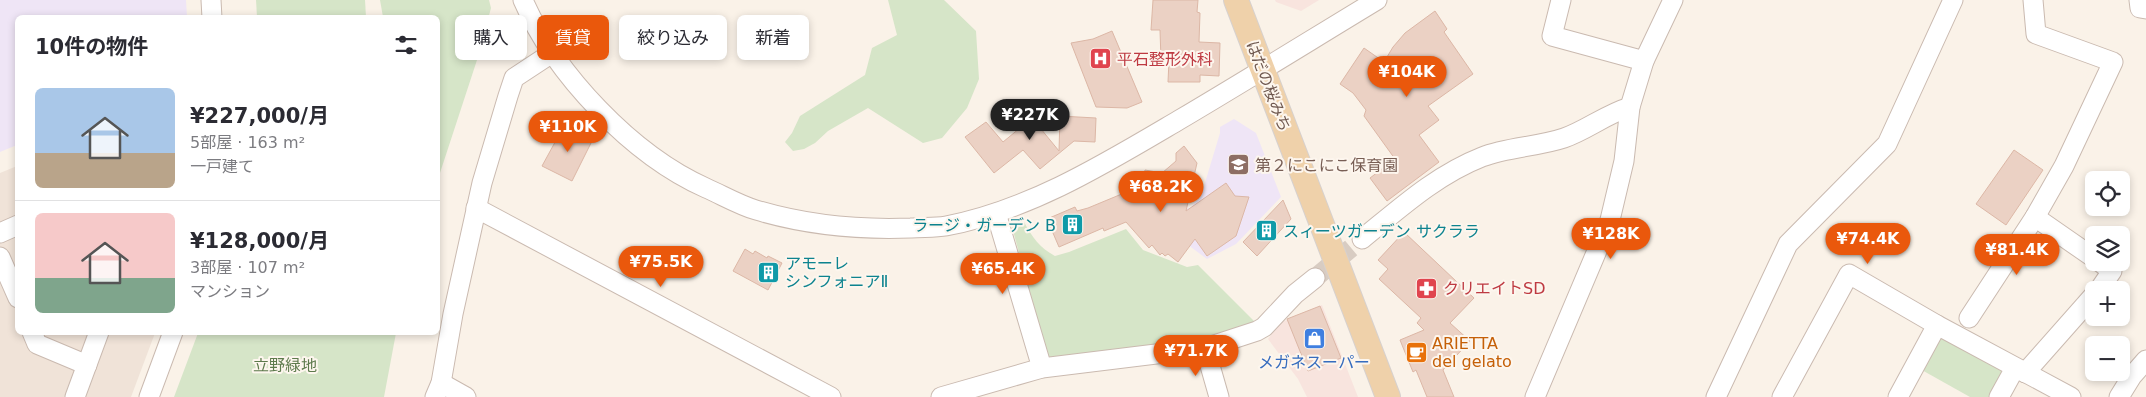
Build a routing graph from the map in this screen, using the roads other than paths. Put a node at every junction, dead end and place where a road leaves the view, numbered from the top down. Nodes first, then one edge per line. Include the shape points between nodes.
1 (211, 0) edge
2 (523, 0) edge
3 (1236, 0) edge
4 (1377, 0) edge
5 (1561, 0) edge
6 (1673, 0) edge
7 (1953, 0) edge
8 (2033, 0) edge
9 (2139, 0) edge
10 (2146, 9) edge
11 (212, 15) edge
12 (537, 26) edge
13 (541, 60) edge
14 (558, 60) edge
15 (1644, 61) junction
16 (1263, 69) junction
17 (1630, 108) junction
18 (476, 208) junction
19 (996, 213) junction
20 (2035, 217) junction
21 (15, 226) edge
22 (0, 233) edge
23 (1362, 239) tunnel mouth
24 (2085, 252) edge
25 (0, 257) edge
26 (1314, 278) tunnel mouth
27 (15, 291) edge
28 (2085, 304) edge
29 (1969, 318) dead end
30 (1937, 325) junction
31 (33, 335) edge
32 (98, 335) edge
33 (172, 335) edge
34 (1205, 348) junction
35 (2146, 360) edge
36 (87, 365) junction
37 (1042, 368) junction
38 (2020, 370) junction
39 (438, 390) edge
40 (76, 397) edge
41 (149, 397) edge
42 (466, 397) edge
43 (831, 397) edge
44 (941, 397) edge
45 (1219, 397) edge
46 (1388, 397) edge
47 (1535, 397) edge
48 (1716, 397) edge
49 (1782, 397) edge
50 (1898, 397) edge
51 (1999, 397) edge
52 (2072, 397) edge
53 (2120, 397) edge

1 - 11 street
2 - 12 street
3 - 16 main road, はだの桜みち
4 - 16 street
5 - 15 street via 1552,36
6 - 15 street
7 - 48 street via 1887,144 1788,244
8 - 20 street via 2036,34 2113,62 2064,166
9 - 10 street via 2140,8
13 - 18 street via 514,78
14 - 19 street via 599,110 639,147 683,177 754,209 819,224 880,229 944,226
15 - 17 street
16 - 19 street via 1075,179
16 - 46 main road, はだの桜みち
17 - 23 street via 1617,111 1564,138 1482,157 1409,200
17 - 47 street via 1624,161 1610,220
18 - 39 street
18 - 43 street
19 - 37 street
20 - 24 street
20 - 29 street
21 - 22 street
25 - 27 street
26 - 34 street via 1264,327
28 - 38 street
30 - 38 street
30 - 49 street via 1849,274
30 - 50 street
31 - 36 street via 37,344
32 - 36 street
33 - 41 street
34 - 37 street
34 - 45 street
35 - 53 street
36 - 40 street
37 - 44 street
38 - 51 street
38 - 52 street
39 - 42 street

